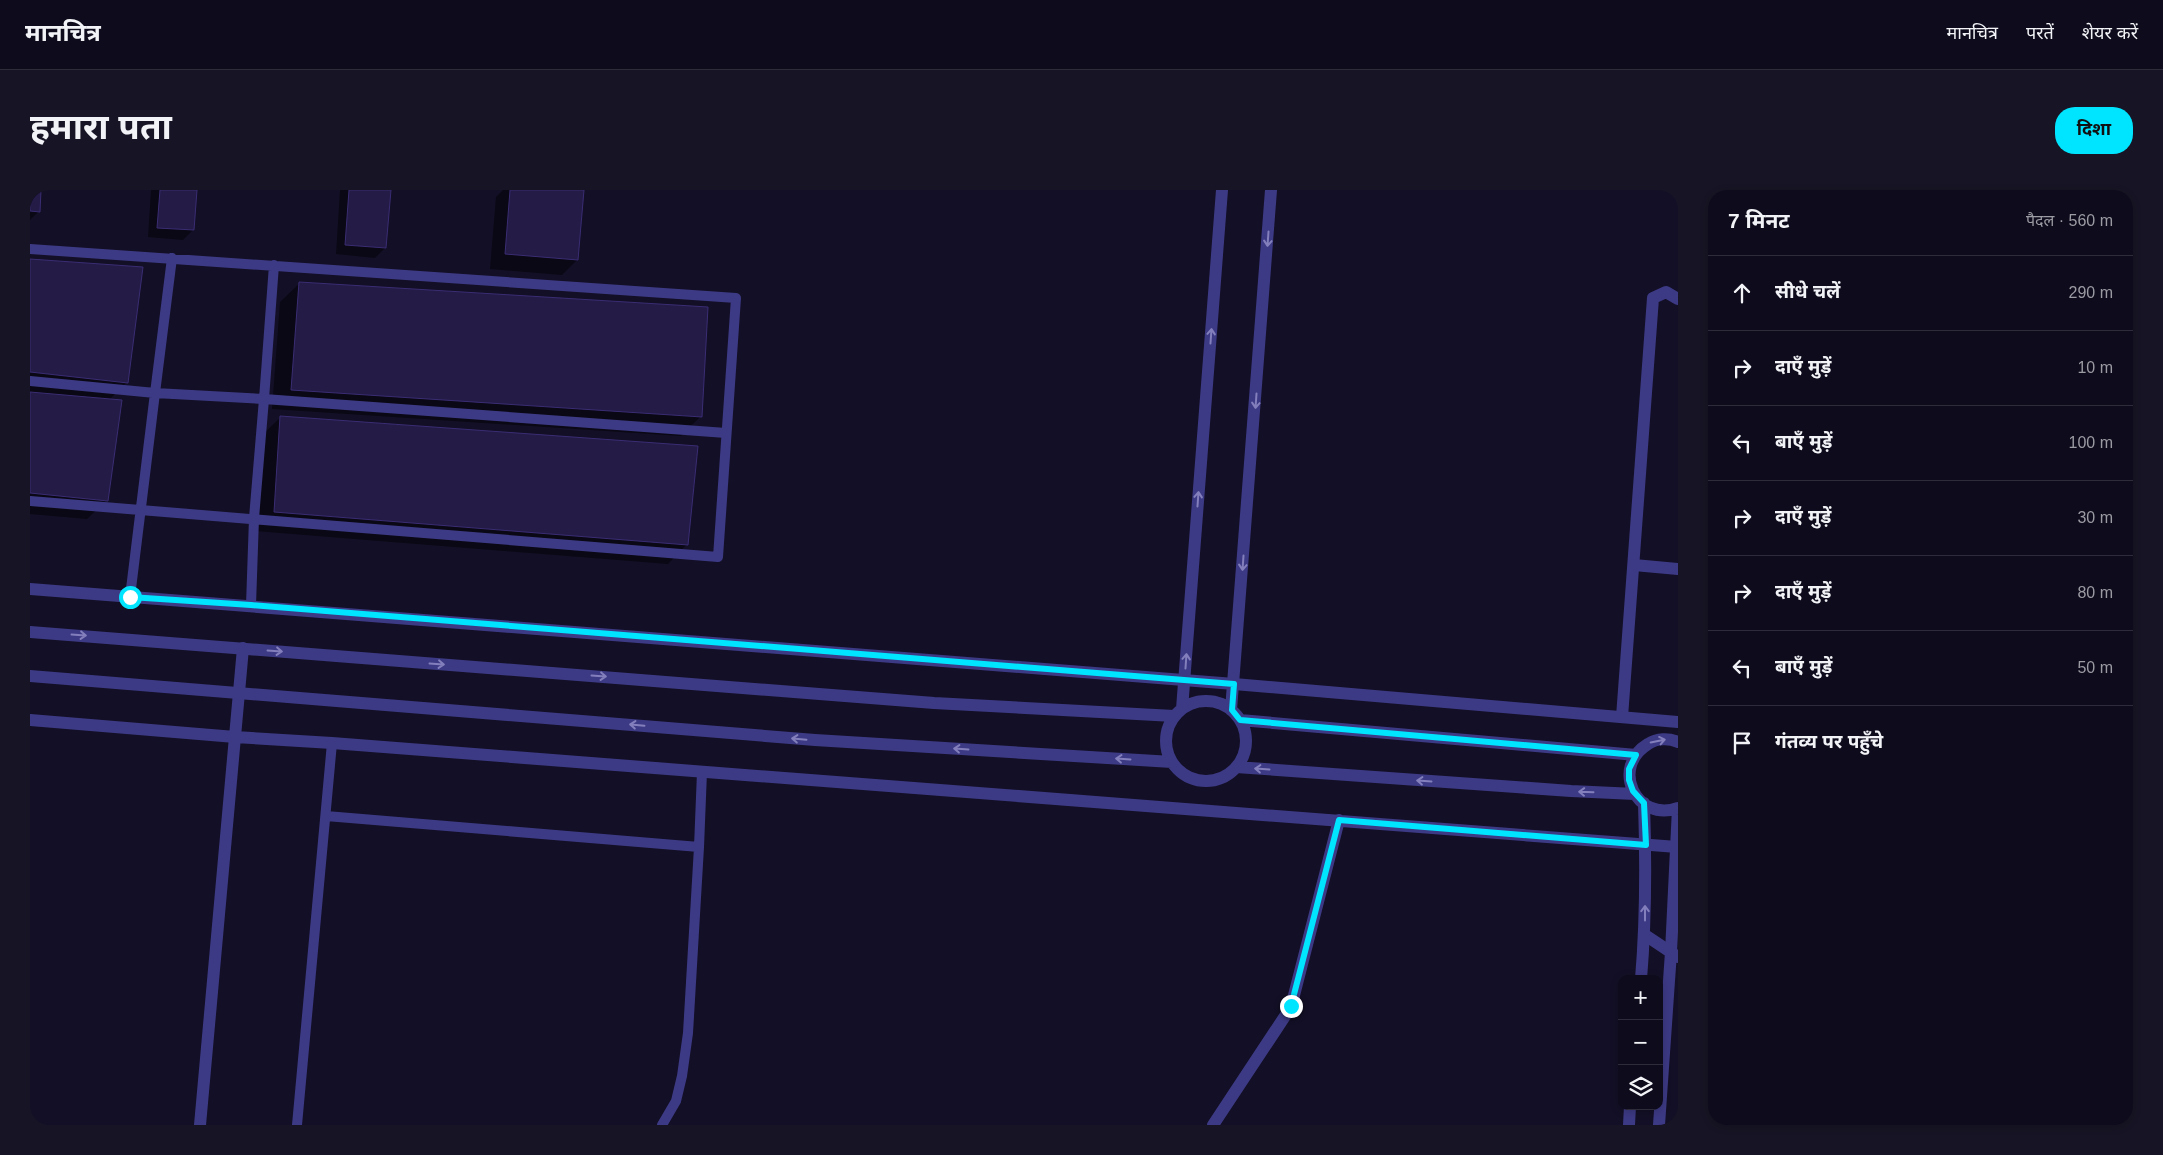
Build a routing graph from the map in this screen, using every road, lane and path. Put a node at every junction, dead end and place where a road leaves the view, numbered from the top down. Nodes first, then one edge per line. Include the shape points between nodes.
1 (1222, 190) edge
2 (1271, 190) edge
3 (30, 249) edge
4 (172, 258) junction
5 (274, 265) junction
6 (1678, 299) edge
7 (30, 381) edge
8 (155, 392) junction
9 (264, 398) junction
10 (726, 433) junction
11 (30, 501) edge
12 (140, 510) junction
13 (254, 518) junction
14 (1634, 565) junction
15 (1678, 568) edge
16 (30, 589) edge
17 (130, 597) junction
18 (251, 605) junction
19 (30, 632) edge
20 (243, 648) junction
21 (30, 676) edge
22 (1184, 680) junction
23 (1234, 684) junction
24 (239, 693) junction
25 (1178, 713) junction
26 (1236, 715) junction
27 (1622, 717) junction
28 (30, 720) edge
29 (1678, 722) edge
30 (235, 738) junction
31 (1678, 742) edge
32 (332, 743) junction
33 (1636, 755) junction
34 (1172, 762) junction
35 (1236, 767) junction
36 (702, 772) junction
37 (1639, 799) junction
38 (1678, 808) edge
39 (326, 816) junction
40 (1339, 820) junction
41 (1646, 845) junction
42 (699, 847) junction
43 (1677, 847) edge
44 (1645, 935) junction
45 (1675, 954) edge
46 (1641, 975) edge
47 (1630, 1110) edge
48 (200, 1125) edge
49 (297, 1125) edge
50 (662, 1125) edge
51 (1213, 1125) edge
52 (1629, 1125) edge
53 (1659, 1125) edge

22 -> 1 street
2 -> 23 street
3 - 4 lane
4 - 5 lane
4 - 8 lane
5 - 9 lane
5 - 10 lane via 736,298
6 - 14 street via 1666,292 1653,298
7 - 8 lane
8 - 9 lane
8 - 12 lane
9 - 10 lane
9 - 13 lane
10 - 13 lane via 718,557
11 - 12 lane
12 - 13 lane
12 - 17 lane
13 - 18 lane
14 - 15 street
14 - 27 street
16 - 17 street
17 - 18 street
18 - 22 street
19 -> 20 street
20 - 24 street
20 -> 25 street via 934,703
21 - 24 street
22 - 23 street
22 - 25 street
23 - 26 street
23 - 27 street
24 - 30 street
34 -> 24 street via 815,740
25 - 26 street via 1195,702 1208,701 1221,704
25 - 34 street via 1168,728 1166,742
26 - 33 street
26 - 35 street via 1245,732 1246,744
27 - 29 street
28 - 30 street
30 - 32 street
30 - 48 street
33 -> 31 street via 1651,742 1664,739
32 - 36 street
32 - 39 lane
33 - 37 street via 1629,769 1629,780
34 - 35 street via 1186,776 1199,781 1213,781
37 -> 35 street
36 - 40 street
36 - 42 lane
37 - 38 street via 1659,810
37 - 41 street
38 - 43 street
39 - 42 lane
39 - 49 lane
40 - 41 street
40 - 51 street via 1291,1006
41 - 43 street
44 -> 41 street
42 - 50 lane via 686,1050 676,1101
43 - 45 street
44 - 45 street
44 - 46 street
45 - 53 street
47 - 52 street

